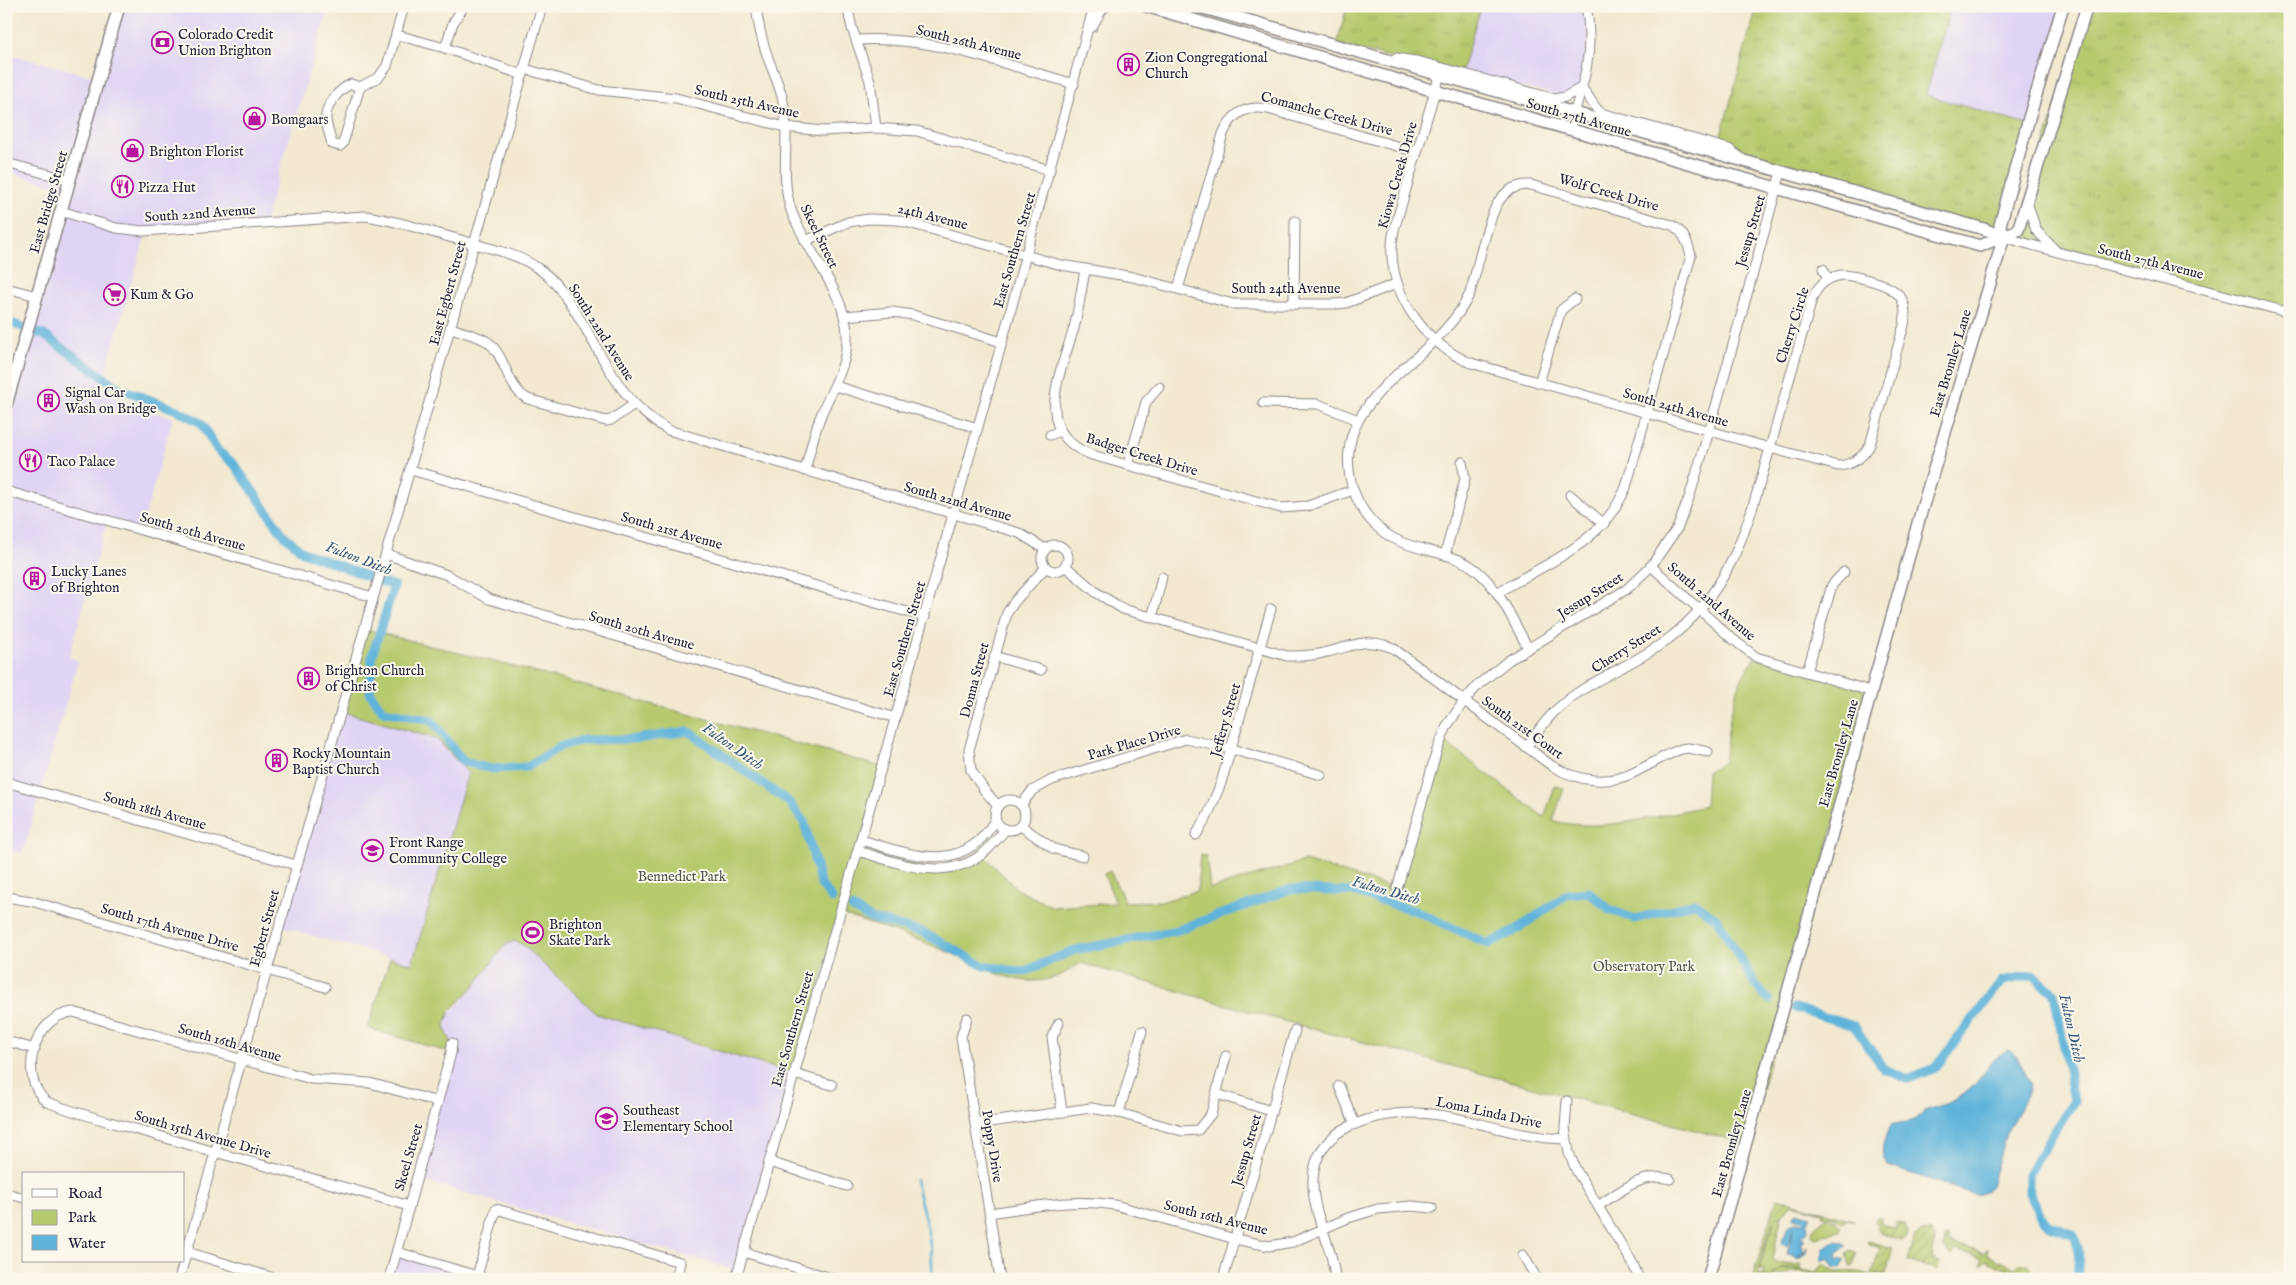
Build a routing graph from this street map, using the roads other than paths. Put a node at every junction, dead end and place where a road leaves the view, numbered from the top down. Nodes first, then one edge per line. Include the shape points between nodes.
1 (119, 6) edge
2 (404, 6) edge
3 (464, 6) edge
4 (542, 6) edge
5 (756, 6) edge
6 (847, 6) edge
7 (1094, 6) edge
8 (1106, 6) edge
9 (1146, 6) edge
10 (1197, 6) edge
11 (1586, 6) edge
12 (2063, 6) edge
13 (2087, 6) edge
14 (397, 35) junction
15 (856, 40) junction
16 (1085, 41) junction
17 (445, 48) junction
18 (1376, 56) junction
19 (524, 72) junction
20 (1440, 74) junction
21 (1074, 84) junction
22 (360, 87) junction
23 (1582, 88) junction
24 (1435, 91) junction
25 (1234, 104) dead end
26 (1238, 112) junction
27 (1575, 112) junction
28 (785, 127) junction
29 (876, 128) junction
30 (1570, 130) junction
31 (1417, 152) junction
32 (1745, 161) junction
33 (6, 163) edge
34 (1050, 170) junction
35 (1781, 172) junction
36 (70, 180) junction
37 (1776, 188) junction
38 (2027, 202) junction
39 (61, 211) junction
40 (1295, 222) dead end
41 (2004, 237) junction
42 (805, 241) junction
43 (474, 244) junction
44 (2058, 252) junction
45 (1026, 256) junction
46 (1823, 269) dead end
47 (1084, 271) junction
48 (1828, 279) junction
49 (1396, 284) junction
50 (6, 288) edge
51 (1178, 289) junction
52 (37, 296) junction
53 (1575, 299) dead end
54 (1294, 304) junction
55 (2290, 313) edge
56 (844, 316) junction
57 (452, 328) junction
58 (1434, 340) junction
59 (1002, 342) junction
60 (1539, 383) junction
61 (836, 386) junction
62 (1159, 387) dead end
63 (1263, 403) dead end
64 (6, 405) edge
65 (633, 405) junction
66 (1647, 413) junction
67 (1358, 420) junction
68 (978, 428) junction
69 (1060, 431) junction
70 (1709, 431) junction
71 (1050, 435) dead end
72 (1770, 448) junction
73 (1462, 462) dead end
74 (1128, 465) junction
75 (411, 470) junction
76 (804, 471) junction
77 (1353, 490) junction
78 (6, 491) edge
79 (1570, 495) dead end
80 (953, 514) junction
81 (1604, 524) junction
82 (1045, 549) junction
83 (386, 554) junction
84 (1445, 555) junction
85 (1065, 566) junction
86 (1651, 566) junction
87 (1046, 568) junction
88 (1844, 572) dead end
89 (1162, 577) dead end
90 (376, 586) joint
91 (1497, 593) junction
92 (373, 597) junction
93 (1271, 609) dead end
94 (1699, 609) junction
95 (925, 617) junction
96 (1152, 618) junction
97 (1260, 648) junction
98 (1528, 648) junction
99 (994, 656) junction
100 (1041, 670) dead end
101 (1807, 672) junction
102 (1870, 691) junction
103 (1464, 701) junction
104 (896, 718) junction
105 (1526, 747) junction
106 (1231, 749) junction
107 (1708, 752) dead end
108 (1320, 775) dead end
109 (6, 782) edge
110 (1020, 805) junction
111 (998, 806) junction
112 (995, 820) junction
113 (1021, 826) junction
114 (1005, 830) junction
115 (1196, 835) dead end
116 (861, 840) junction
117 (858, 851) junction
118 (1083, 856) dead end
119 (296, 865) junction
120 (1397, 889) dead end
121 (6, 897) edge
122 (267, 970) junction
123 (325, 987) dead end
124 (966, 1018) dead end
125 (1059, 1023) dead end
126 (1295, 1030) dead end
127 (1142, 1031) dead end
128 (6, 1041) edge
129 (452, 1043) dead end
130 (35, 1050) junction
131 (1226, 1056) dead end
132 (241, 1061) junction
133 (794, 1074) junction
134 (832, 1085) dead end
135 (1339, 1086) dead end
136 (1217, 1094) junction
137 (1567, 1101) dead end
138 (438, 1102) junction
139 (1271, 1111) junction
140 (1062, 1112) junction
141 (1119, 1113) junction
142 (976, 1124) junction
143 (1355, 1124) junction
144 (1566, 1139) junction
145 (215, 1152) junction
146 (769, 1162) junction
147 (1670, 1180) dead end
148 (848, 1186) dead end
149 (6, 1193) edge
150 (22, 1197) edge
151 (409, 1206) junction
152 (1598, 1206) junction
153 (1432, 1208) dead end
154 (990, 1213) junction
155 (1323, 1230) junction
156 (1234, 1239) junction
157 (186, 1247) edge
158 (397, 1252) junction
159 (744, 1252) junction
160 (1523, 1254) dead end
161 (183, 1262) edge
162 (477, 1276) junction
163 (179, 1279) edge
164 (277, 1279) edge
165 (389, 1279) edge
166 (487, 1279) edge
167 (676, 1279) edge
168 (736, 1279) edge
169 (835, 1279) edge
170 (1000, 1279) edge
171 (1223, 1279) edge
172 (1336, 1279) edge
173 (1537, 1279) edge
174 (1639, 1279) edge
175 (1708, 1279) edge

1 - 36 main road, East Bridge Street
2 - 14 street
3 - 17 street via 453,24
4 - 19 street, East Egbert Street
5 - 28 street, Skeel Street via 761,35 783,102
6 - 15 street
7 - 16 street, East Southern Street
8 - 16 street
9 - 24 main road, South 27th Avenue
10 - 18 main road, South 27th Avenue
11 - 23 street via 1591,47
12 - 41 main road, East Bromley Lane via 2000,225
13 - 38 main road, East Bromley Lane
14 - 17 street, South 25th Avenue
14 - 22 street via 384,73
15 - 21 street, South 26th Avenue via 915,41
15 - 29 street via 870,81
16 - 21 street, East Southern Street
17 - 19 street, South 25th Avenue
18 - 20 main road, South 27th Avenue
18 - 23 street via 1422,62 1550,99 1566,97
19 - 28 street, South 25th Avenue via 607,92 676,98
19 - 43 street, East Egbert Street
20 - 24 street, Kiowa Creek Drive
20 - 27 main road, South 27th Avenue
21 - 34 street, East Southern Street
22 - 22 street via 351,84 343,88 329,106 326,116 332,144 336,146 342,143
23 - 27 street
23 - 32 street via 1601,113 1729,149
24 - 30 main road, South 27th Avenue
24 - 31 street, Kiowa Creek Drive
25 - 26 street
26 - 31 street, Comanche Creek Drive via 1255,108 1268,110
26 - 51 street via 1223,134
27 - 30 street
27 - 32 main road, South 27th Avenue
28 - 29 street, South 25th Avenue via 823,131
28 - 42 street, Skeel Street via 786,190
29 - 34 street, South 25th Avenue via 917,132
30 - 37 main road, South 27th Avenue
31 - 49 street, Kiowa Creek Drive via 1392,239 1391,256
32 - 35 main road, South 27th Avenue
33 - 36 street
34 - 45 street, East Southern Street
35 - 37 street, Jessup Street
35 - 41 main road, South 27th Avenue
36 - 39 main road, East Bridge Street
37 - 41 main road, South 27th Avenue via 1980,246
37 - 70 street, Jessup Street
38 - 41 main road, East Bromley Lane via 2018,230
38 - 44 street via 2036,230
39 - 43 street, South 22nd Avenue via 116,228 143,231 365,216
39 - 52 main road, East Bridge Street
40 - 54 street
41 - 44 street, South 27th Avenue
41 - 102 main road, East Bromley Lane
42 - 45 street, 24th Avenue via 848,222 880,218 910,222
42 - 56 street, Skeel Street
43 - 57 street, East Egbert Street
43 - 65 street, South 22nd Avenue via 524,260 552,281 571,304 614,379
44 - 55 street, South 27th Avenue
45 - 47 street, South 24th Avenue
45 - 59 street, East Southern Street
46 - 48 street
47 - 51 street, South 24th Avenue via 1133,277
47 - 69 street via 1075,325 1053,402
48 - 72 street, Cherry Circle via 1812,299
48 - 72 street, Cherry Circle via 1841,275 1855,276 1891,288 1906,298 1906,316 1872,439 1861,461 1838,466
49 - 54 street, South 24th Avenue via 1346,303
49 - 58 street, South 24th Avenue
50 - 52 street
51 - 54 street, South 24th Avenue via 1233,304
52 - 64 main road, East Bridge Street
53 - 60 street via 1560,310
56 - 59 street via 892,312 913,315
56 - 61 street, Skeel Street via 847,349
57 - 65 street via 480,338 493,347 519,393 528,399 606,421
57 - 75 street, East Egbert Street
58 - 60 street, South 24th Avenue via 1460,359
58 - 66 street, Wolf Creek Drive via 1452,323 1467,301 1498,203 1511,189 1539,186 1662,222 1678,229 1688,244 1691,256
58 - 67 street, Wolf Creek Drive via 1382,390
59 - 68 street, East Southern Street
60 - 66 street, South 24th Avenue
61 - 68 street
61 - 76 street, Skeel Street via 821,414
62 - 74 street via 1146,402
63 - 67 street via 1318,404
65 - 76 street, South 22nd Avenue via 654,422 677,434
66 - 70 street, South 24th Avenue
66 - 81 street, Wolf Creek Drive via 1626,487
67 - 77 street, Wolf Creek Drive via 1348,458
68 - 80 street, East Southern Street
69 - 71 street
69 - 74 street, Badger Creek Drive via 1084,452
70 - 72 street, South 24th Avenue
70 - 86 street, Jessup Street via 1682,519
72 - 94 street, Cherry Street via 1741,543 1718,585
73 - 84 street via 1465,479
74 - 77 street, Badger Creek Drive via 1281,508 1308,506
75 - 83 street, East Egbert Street
75 - 95 street, South 21st Avenue
76 - 80 street, South 22nd Avenue
77 - 84 street, Wolf Creek Drive via 1368,518 1382,531 1400,542
78 - 92 street, South 20th Avenue
79 - 81 street
80 - 82 street, South 22nd Avenue via 1019,533
80 - 95 street, East Southern Street
81 - 91 street, Wolf Creek Drive via 1582,544
82 - 85 street via 1056,544 1064,547 1068,555
82 - 87 street via 1042,559
83 - 90 street, East Egbert Street
83 - 104 street, South 20th Avenue via 447,575 489,599
84 - 91 street, Wolf Creek Drive via 1477,570
85 - 87 street via 1057,571
85 - 96 street via 1108,601
86 - 94 street, South 22nd Avenue
86 - 98 street, Jessup Street via 1626,590
87 - 99 street, Donna Street via 1007,614
88 - 101 street via 1832,585
89 - 96 street
90 - 92 street, Egbert Street
91 - 98 street, Wolf Creek Drive
92 - 119 street, Egbert Street
93 - 97 street, Jeffery Street
94 - 101 street, South 22nd Avenue via 1756,657
94 - 105 street, Cherry Street via 1664,642 1560,706
95 - 104 street, East Southern Street
96 - 97 street
97 - 103 street via 1288,656 1303,656 1351,644 1381,644 1404,654
97 - 106 street, Jeffery Street
98 - 103 street, Jessup Street via 1494,671
99 - 100 street
99 - 111 street, Donna Street via 969,750 971,770
101 - 102 street, South 22nd Avenue
102 - 175 main road, East Bromley Lane
103 - 105 street, South 21st Court
103 - 120 street, Jessup Street via 1447,726 1437,750
104 - 116 street, East Southern Street
105 - 107 street, South 21st Court via 1572,776 1594,780 1628,775 1681,749
106 - 108 street, Park Place Drive
106 - 110 street, Park Place Drive via 1186,739 1170,743 1052,780 1032,791
106 - 115 street, Jeffery Street via 1215,801
109 - 119 street, South 18th Avenue
110 - 111 street via 1012,800
110 - 113 street via 1025,814
111 - 112 street
112 - 114 street
112 - 116 street via 973,846 945,856 918,856
113 - 114 street
113 - 118 street via 1054,849
114 - 117 street via 972,861 946,869 915,867
116 - 117 street, East Southern Street
117 - 133 street, East Southern Street
119 - 122 street, Egbert Street
121 - 122 street, South 17th Avenue Drive via 31,901
122 - 123 street, South 17th Avenue Drive
122 - 132 street, Egbert Street
124 - 142 street, Poppy Drive via 961,1037
125 - 140 street via 1052,1037
126 - 139 street, Jessup Street
127 - 141 street
128 - 130 street
129 - 138 street, Skeel Street
130 - 132 street, South 16th Avenue via 46,1024 73,1012
130 - 145 street, South 15th Avenue Drive via 32,1081 38,1094 47,1102
131 - 136 street
132 - 138 street, South 16th Avenue via 311,1079 370,1083
132 - 145 street, Egbert Street
133 - 134 street
133 - 146 street, East Southern Street
135 - 143 street
136 - 139 street
136 - 141 street via 1202,1133 1182,1131
137 - 144 street
138 - 151 street, Skeel Street
139 - 156 street, Jessup Street
140 - 141 street via 1092,1108
140 - 142 street
142 - 154 street, Poppy Drive
143 - 144 street, Loma Linda Drive via 1395,1113 1424,1112 1536,1138
143 - 155 street, Loma Linda Drive via 1332,1137 1316,1162 1314,1198
144 - 152 street via 1576,1170
145 - 151 street, South 15th Avenue Drive
145 - 157 street, Egbert Street
146 - 148 street
146 - 159 street, East Southern Street
147 - 152 street via 1655,1177 1636,1182
149 - 150 street
151 - 158 street, Skeel Street
152 - 174 street
153 - 155 street, South 16th Avenue via 1412,1206 1378,1210 1348,1218
154 - 156 street, South 16th Avenue via 1057,1203 1099,1202
154 - 170 street, Poppy Drive
155 - 156 street, South 16th Avenue via 1280,1245
155 - 172 street, Loma Linda Drive
156 - 171 street, Jessup Street
157 - 164 street
158 - 162 street
158 - 165 street, Skeel Street
159 - 168 street, East Southern Street
159 - 169 street
160 - 173 street
161 - 163 street, Egbert Street
162 - 166 street
162 - 167 street via 496,1209 680,1262

